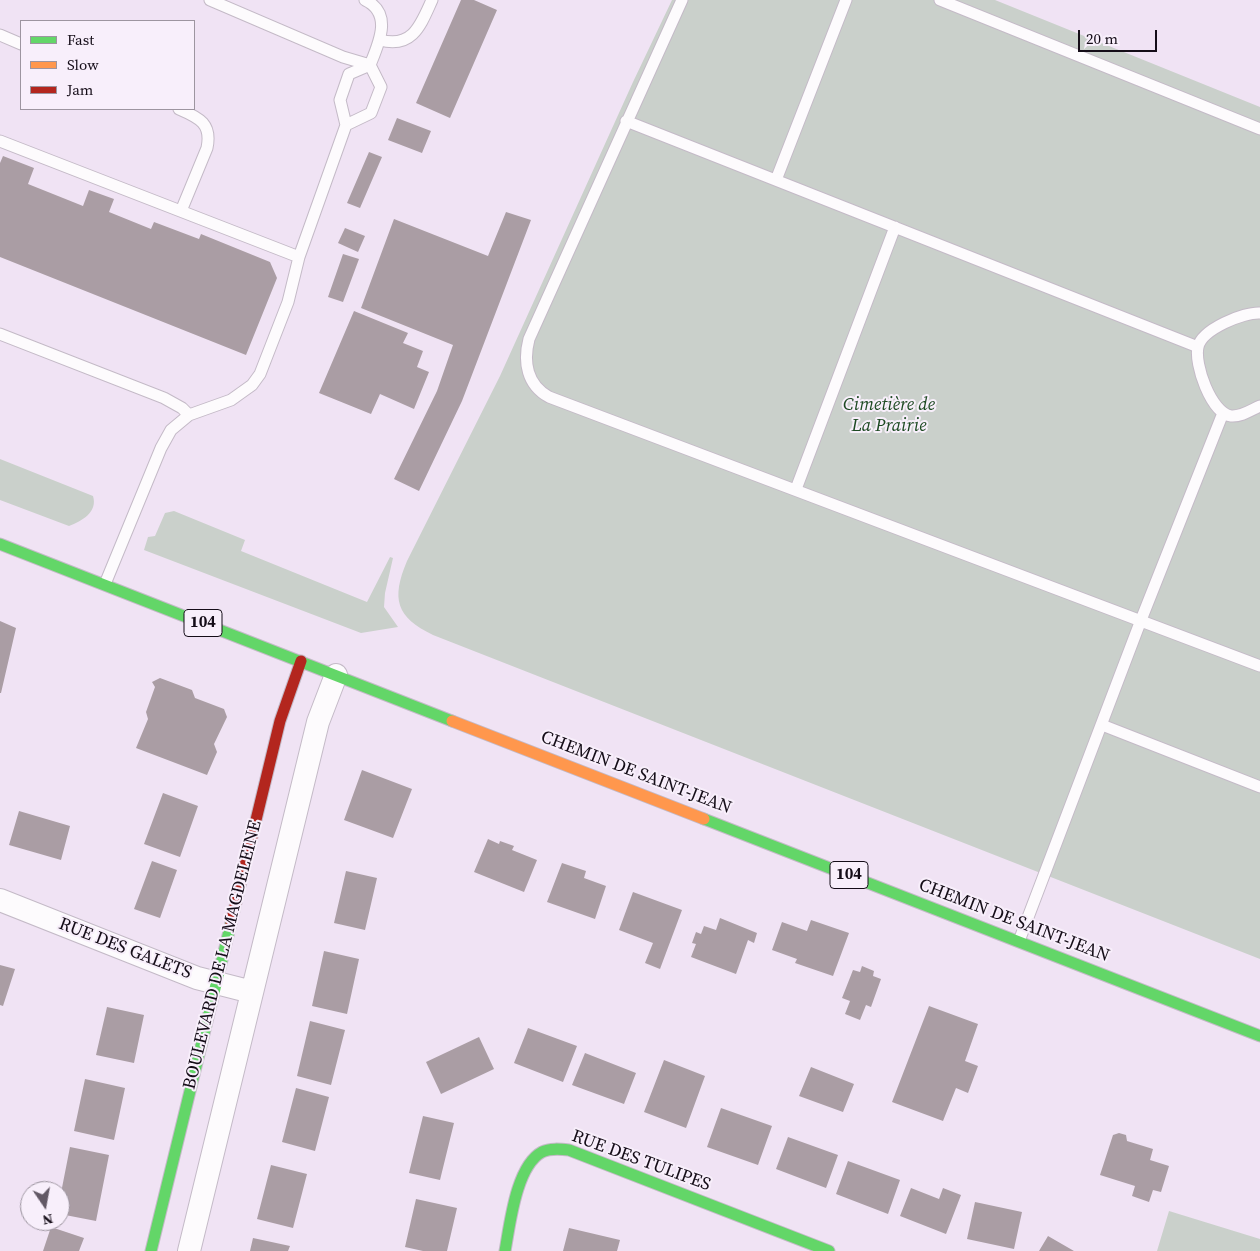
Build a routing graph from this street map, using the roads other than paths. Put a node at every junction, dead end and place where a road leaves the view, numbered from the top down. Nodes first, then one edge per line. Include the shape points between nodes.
1 (210, 0) edge
2 (364, 0) edge
3 (432, 0) edge
4 (682, 0) edge
5 (846, 0) edge
6 (940, 0) edge
7 (0, 35) edge
8 (380, 40) junction
9 (20, 44) edge
10 (370, 65) junction
11 (181, 110) edge
12 (626, 121) junction
13 (346, 125) junction
14 (1260, 129) edge
15 (0, 141) edge
16 (776, 180) junction
17 (181, 211) junction
18 (895, 227) junction
19 (299, 257) junction
20 (1260, 313) edge
21 (0, 334) edge
22 (1198, 347) junction
23 (1260, 406) edge
24 (1223, 413) junction
25 (189, 415) junction
26 (796, 489) junction
27 (0, 544) edge
28 (105, 584) junction
29 (1141, 620) junction
30 (301, 661) junction
31 (1260, 666) edge
32 (336, 675) junction
33 (1102, 725) junction
34 (1260, 787) edge
35 (0, 900) edge
36 (1019, 941) junction
37 (216, 983) junction
38 (252, 992) junction
39 (1260, 1036) edge
40 (822, 1250) edge
41 (151, 1251) edge
42 (189, 1251) edge
43 (505, 1251) edge

1 - 10 lane via 343,57
2 - 8 lane via 377,8
3 - 8 lane via 420,26 410,37 390,42
4 - 12 lane
5 - 16 lane
6 - 14 lane
7 - 9 lane
8 - 10 lane
10 - 13 lane via 349,74 340,100
10 - 13 lane via 381,87 371,113
11 - 17 lane via 204,124 209,138
12 - 16 lane
12 - 26 lane via 528,339 529,375 535,386 549,397
13 - 19 lane
15 - 17 lane
16 - 18 lane
17 - 19 lane
18 - 22 lane
18 - 26 lane
19 - 25 lane via 288,302 260,374 252,385 230,400
20 - 22 lane via 1243,315 1213,329
21 - 25 lane via 164,398
22 - 24 lane via 1199,368 1211,400
23 - 24 lane via 1241,415
24 - 29 lane
25 - 28 lane via 172,430 161,448
26 - 29 lane
27 - 28 main road, CHEMIN DE SAINT-JEAN / 104
28 - 30 main road, CHEMIN DE SAINT-JEAN / 104
29 - 31 lane
29 - 33 lane
30 - 32 main road, CHEMIN DE SAINT-JEAN / 104
30 - 37 main road, BOULEVARD DE LA MAGDELEINE via 280,721
32 - 36 main road, CHEMIN DE SAINT-JEAN / 104
32 - 38 street via 318,722
33 - 34 lane
33 - 36 lane
35 - 37 street, RUE DES GALETS
36 - 39 main road, CHEMIN DE SAINT-JEAN / 104
37 - 38 street, RUE DES GALETS
37 - 41 main road, BOULEVARD DE LA MAGDELEINE
38 - 42 street
40 - 43 main road, RUE DES TULIPES via 569,1150 556,1149 542,1151 526,1167

